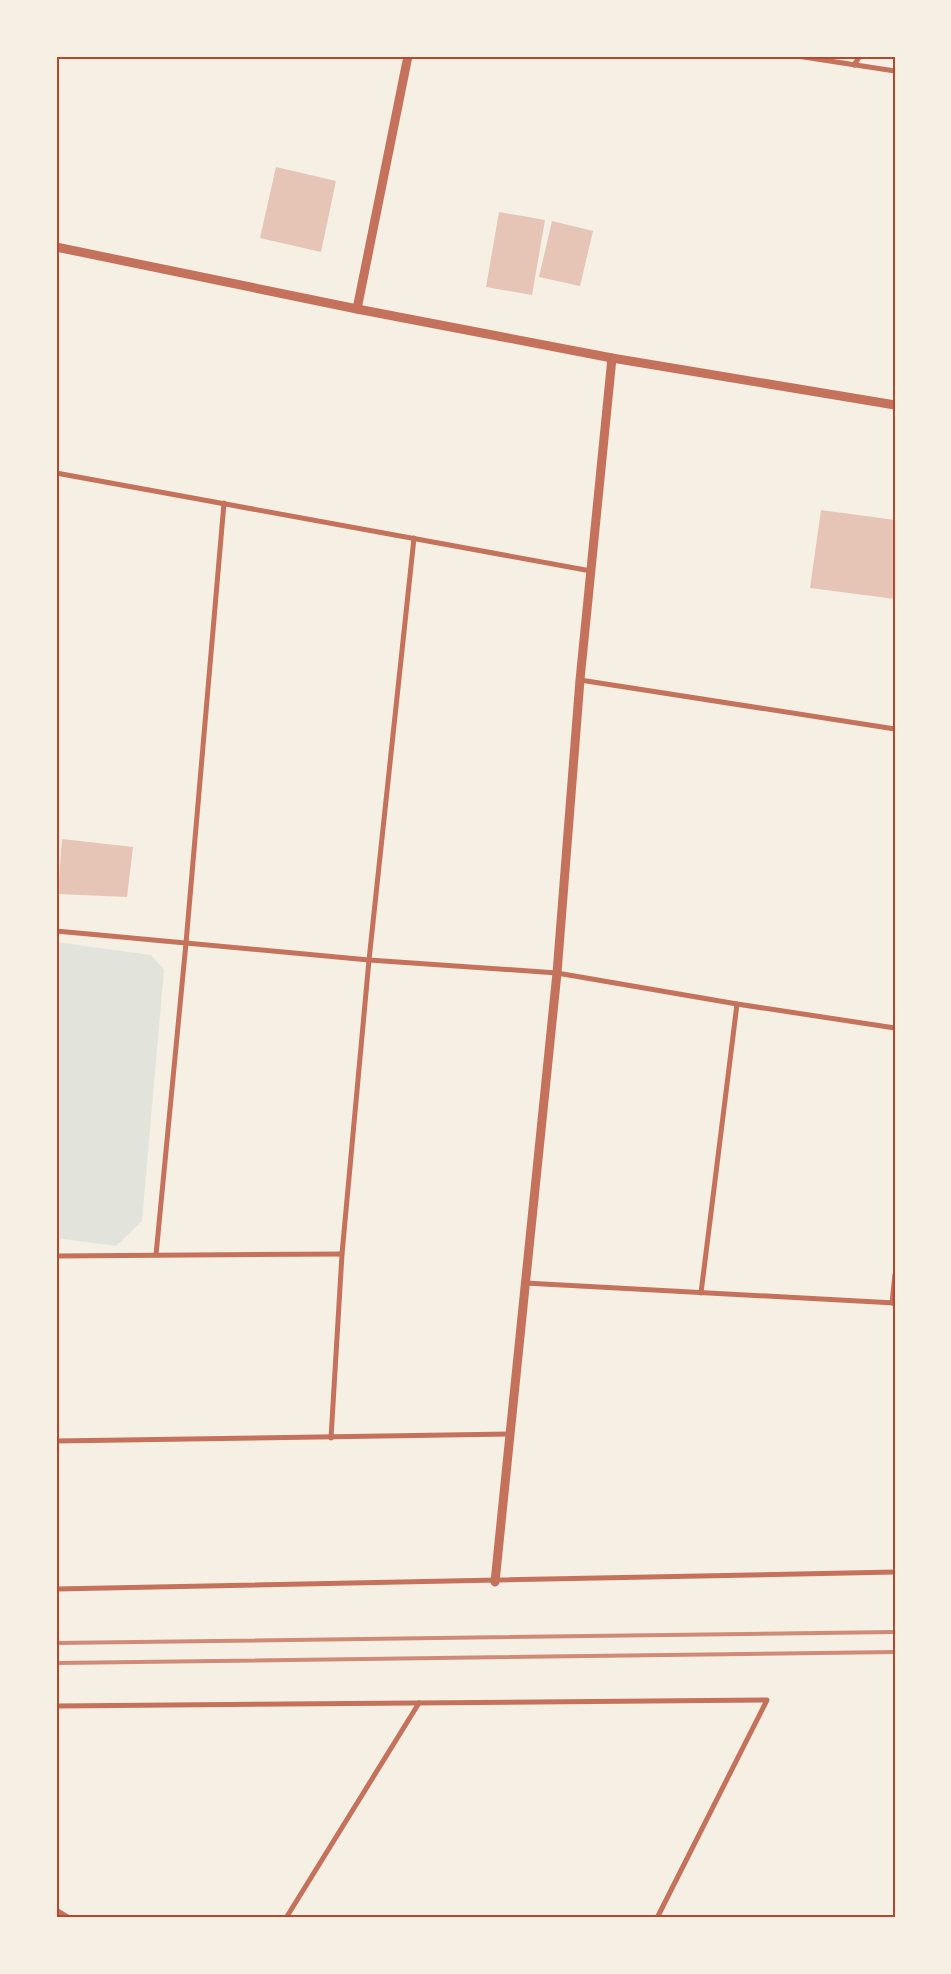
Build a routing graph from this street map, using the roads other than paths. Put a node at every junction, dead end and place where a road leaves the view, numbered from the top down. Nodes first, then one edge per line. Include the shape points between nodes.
1 (408, 56) edge
2 (797, 56) edge
3 (860, 56) edge
4 (854, 65) junction
5 (895, 71) edge
6 (56, 247) edge
7 (357, 309) junction
8 (612, 358) junction
9 (895, 405) edge
10 (56, 472) edge
11 (224, 504) junction
12 (414, 538) junction
13 (591, 571) junction
14 (580, 680) junction
15 (895, 729) edge
16 (56, 931) edge
17 (186, 943) junction
18 (369, 960) junction
19 (557, 972) junction
20 (737, 1004) junction
21 (895, 1028) edge
22 (342, 1254) junction
23 (156, 1255) junction
24 (56, 1256) edge
25 (895, 1274) edge
26 (525, 1283) junction
27 (701, 1293) junction
28 (893, 1303) edge
29 (510, 1434) junction
30 (331, 1438) junction
31 (56, 1441) edge
32 (895, 1572) edge
33 (495, 1582) junction
34 (56, 1589) edge
35 (418, 1703) junction
36 (56, 1706) edge
37 (56, 1910) edge
38 (69, 1918) edge
39 (286, 1918) edge
40 (657, 1918) edge

1 - 7 street
2 - 4 street
3 - 4 street
4 - 5 street
6 - 7 street
7 - 8 street
8 - 9 street
8 - 13 street
10 - 11 street
11 - 12 street
11 - 17 street
12 - 13 street
12 - 18 street
13 - 14 street
14 - 15 street
14 - 19 street
16 - 17 street
17 - 18 street
17 - 23 street
18 - 19 street
18 - 22 street
19 - 20 street
19 - 26 street
20 - 21 street
20 - 27 street
22 - 23 street
22 - 30 street
23 - 24 street
25 - 28 street
26 - 27 street
26 - 29 street
27 - 28 street
29 - 30 street
29 - 33 street
30 - 31 street
32 - 33 street
33 - 34 street
35 - 36 street
35 - 39 street
35 - 40 street via 767,1700
37 - 38 street

